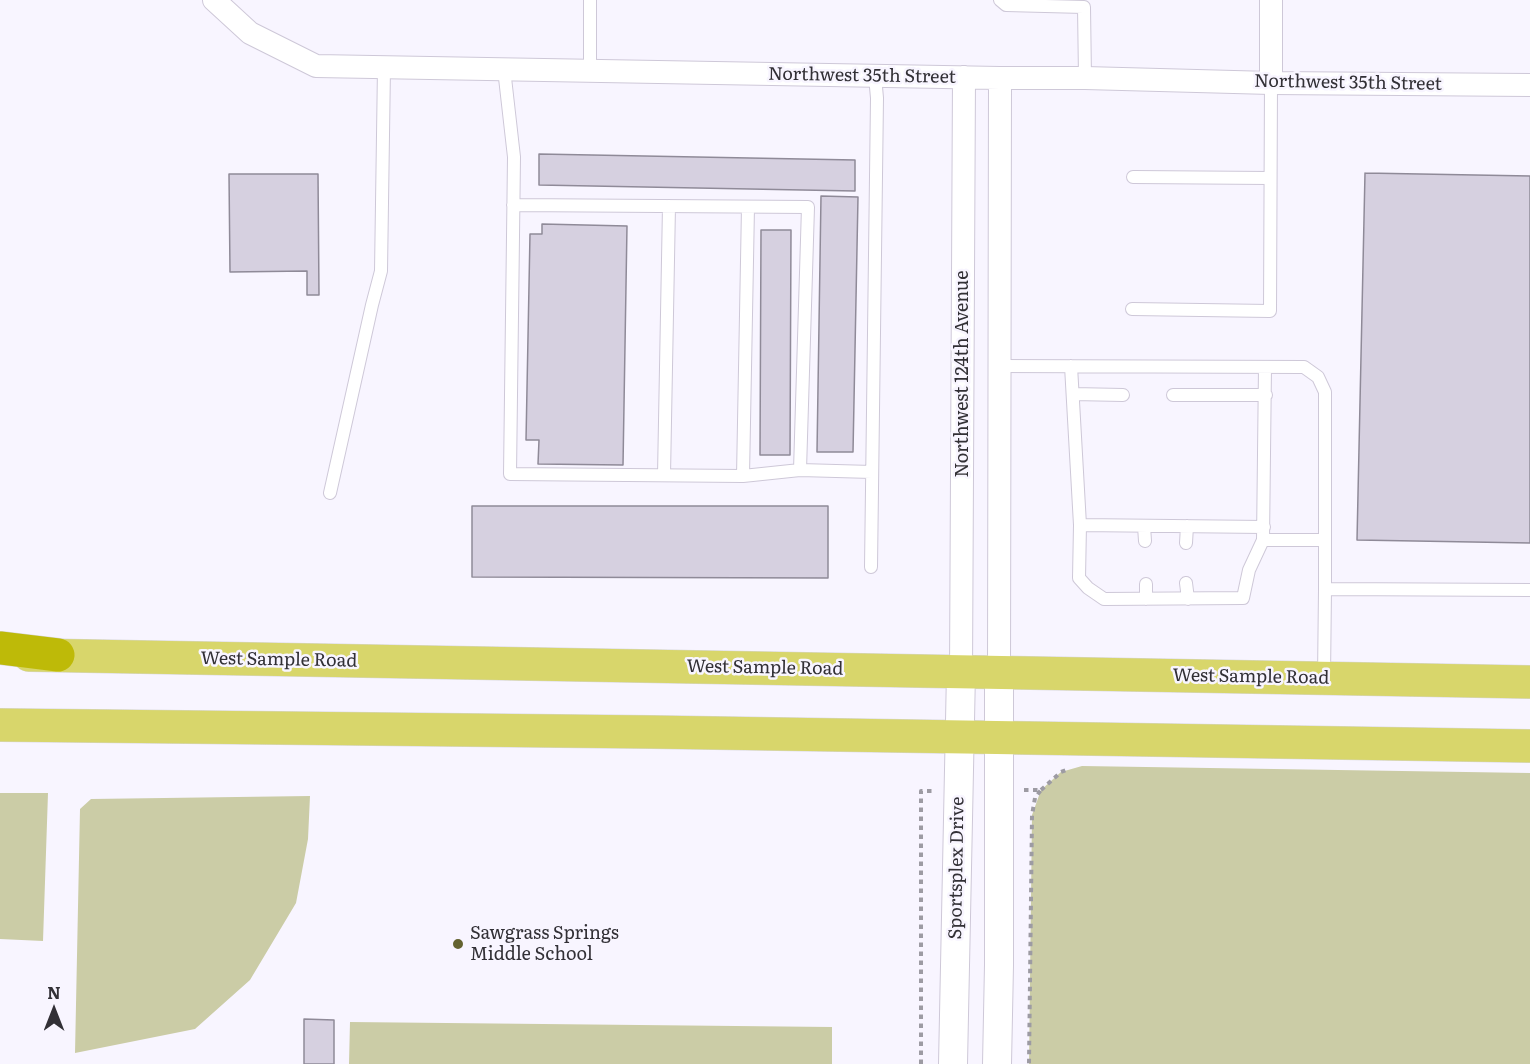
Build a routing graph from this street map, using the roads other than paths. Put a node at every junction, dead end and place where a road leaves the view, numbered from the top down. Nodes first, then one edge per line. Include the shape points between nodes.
1 (214, 0) edge
2 (590, 0) edge
3 (1000, 0) edge
4 (1271, 0) edge
5 (1084, 4) edge
6 (384, 67) junction
7 (504, 69) junction
8 (590, 71) junction
9 (875, 76) junction
10 (964, 77) junction
11 (1000, 78) junction
12 (1085, 78) junction
13 (1270, 82) junction
14 (1530, 85) edge
15 (1133, 177) dead end
16 (1270, 178) junction
17 (513, 205) junction
18 (669, 206) junction
19 (748, 207) junction
20 (1132, 309) dead end
21 (999, 366) junction
22 (1071, 366) junction
23 (1265, 367) junction
24 (1073, 394) junction
25 (1123, 395) dead end
26 (1173, 395) dead end
27 (1266, 395) junction
28 (800, 470) junction
29 (872, 471) junction
30 (664, 475) junction
31 (743, 476) junction
32 (330, 493) dead end
33 (1080, 525) junction
34 (1144, 526) junction
35 (1187, 526) junction
36 (1263, 527) junction
37 (1263, 540) junction
38 (1325, 540) junction
39 (1145, 541) dead end
40 (1186, 543) dead end
41 (871, 567) dead end
42 (1186, 583) dead end
43 (1146, 584) dead end
44 (1325, 589) junction
45 (1530, 590) edge
46 (1146, 599) junction
47 (1188, 599) junction
48 (0, 648) edge
49 (58, 655) junction
50 (0, 656) edge
51 (961, 672) junction
52 (999, 672) junction
53 (1324, 678) junction
54 (1530, 682) edge
55 (0, 725) edge
56 (959, 738) junction
57 (999, 738) junction
58 (1530, 746) edge
59 (953, 1064) edge
60 (997, 1064) edge

1 - 6 street, Northwest 35th Street via 250,33 316,66
2 - 8 lane
3 - 5 lane via 1006,5
4 - 13 street
5 - 12 lane
6 - 7 street, Northwest 35th Street
6 - 32 lane via 381,271
7 - 8 street, Northwest 35th Street
7 - 17 lane via 514,157
8 - 9 street, Northwest 35th Street
9 - 10 street, Northwest 35th Street
9 - 29 lane via 878,98
10 - 11 street, Northwest 35th Street
10 - 51 street, Northwest 124th Avenue
11 - 12 street, Northwest 35th Street
11 - 21 street, Northwest 124th Avenue
12 - 13 street, Northwest 35th Street
13 - 14 street, Northwest 35th Street
13 - 16 lane
15 - 16 lane
16 - 20 lane via 1270,311
17 - 18 lane
17 - 30 lane via 510,474
18 - 19 lane
18 - 30 lane
19 - 28 lane via 808,207
19 - 31 lane
21 - 22 lane
21 - 52 street, Northwest 124th Avenue
22 - 23 lane
22 - 24 lane
23 - 27 lane
23 - 38 lane via 1304,367 1318,377 1325,392
24 - 25 lane
24 - 33 lane
26 - 27 lane
27 - 36 lane
28 - 29 lane
28 - 31 lane
29 - 41 lane
30 - 31 lane
33 - 34 lane
33 - 46 lane via 1079,578 1104,599
34 - 35 lane
34 - 39 lane
35 - 36 lane
35 - 40 lane
36 - 37 lane
37 - 38 lane
37 - 47 lane via 1249,570 1243,598
38 - 44 lane
42 - 47 lane
43 - 46 lane
44 - 45 lane
44 - 53 lane
46 - 47 lane
48 - 49 highway
49 - 50 main road, West Sample Road
49 - 51 main road, West Sample Road
51 - 52 main road, West Sample Road
51 - 56 street, Sportsplex Drive
52 - 53 main road, West Sample Road
52 - 57 street
53 - 54 main road, West Sample Road
55 - 56 main road
56 - 57 main road
56 - 59 street, Sportsplex Drive
57 - 58 main road
57 - 60 street

